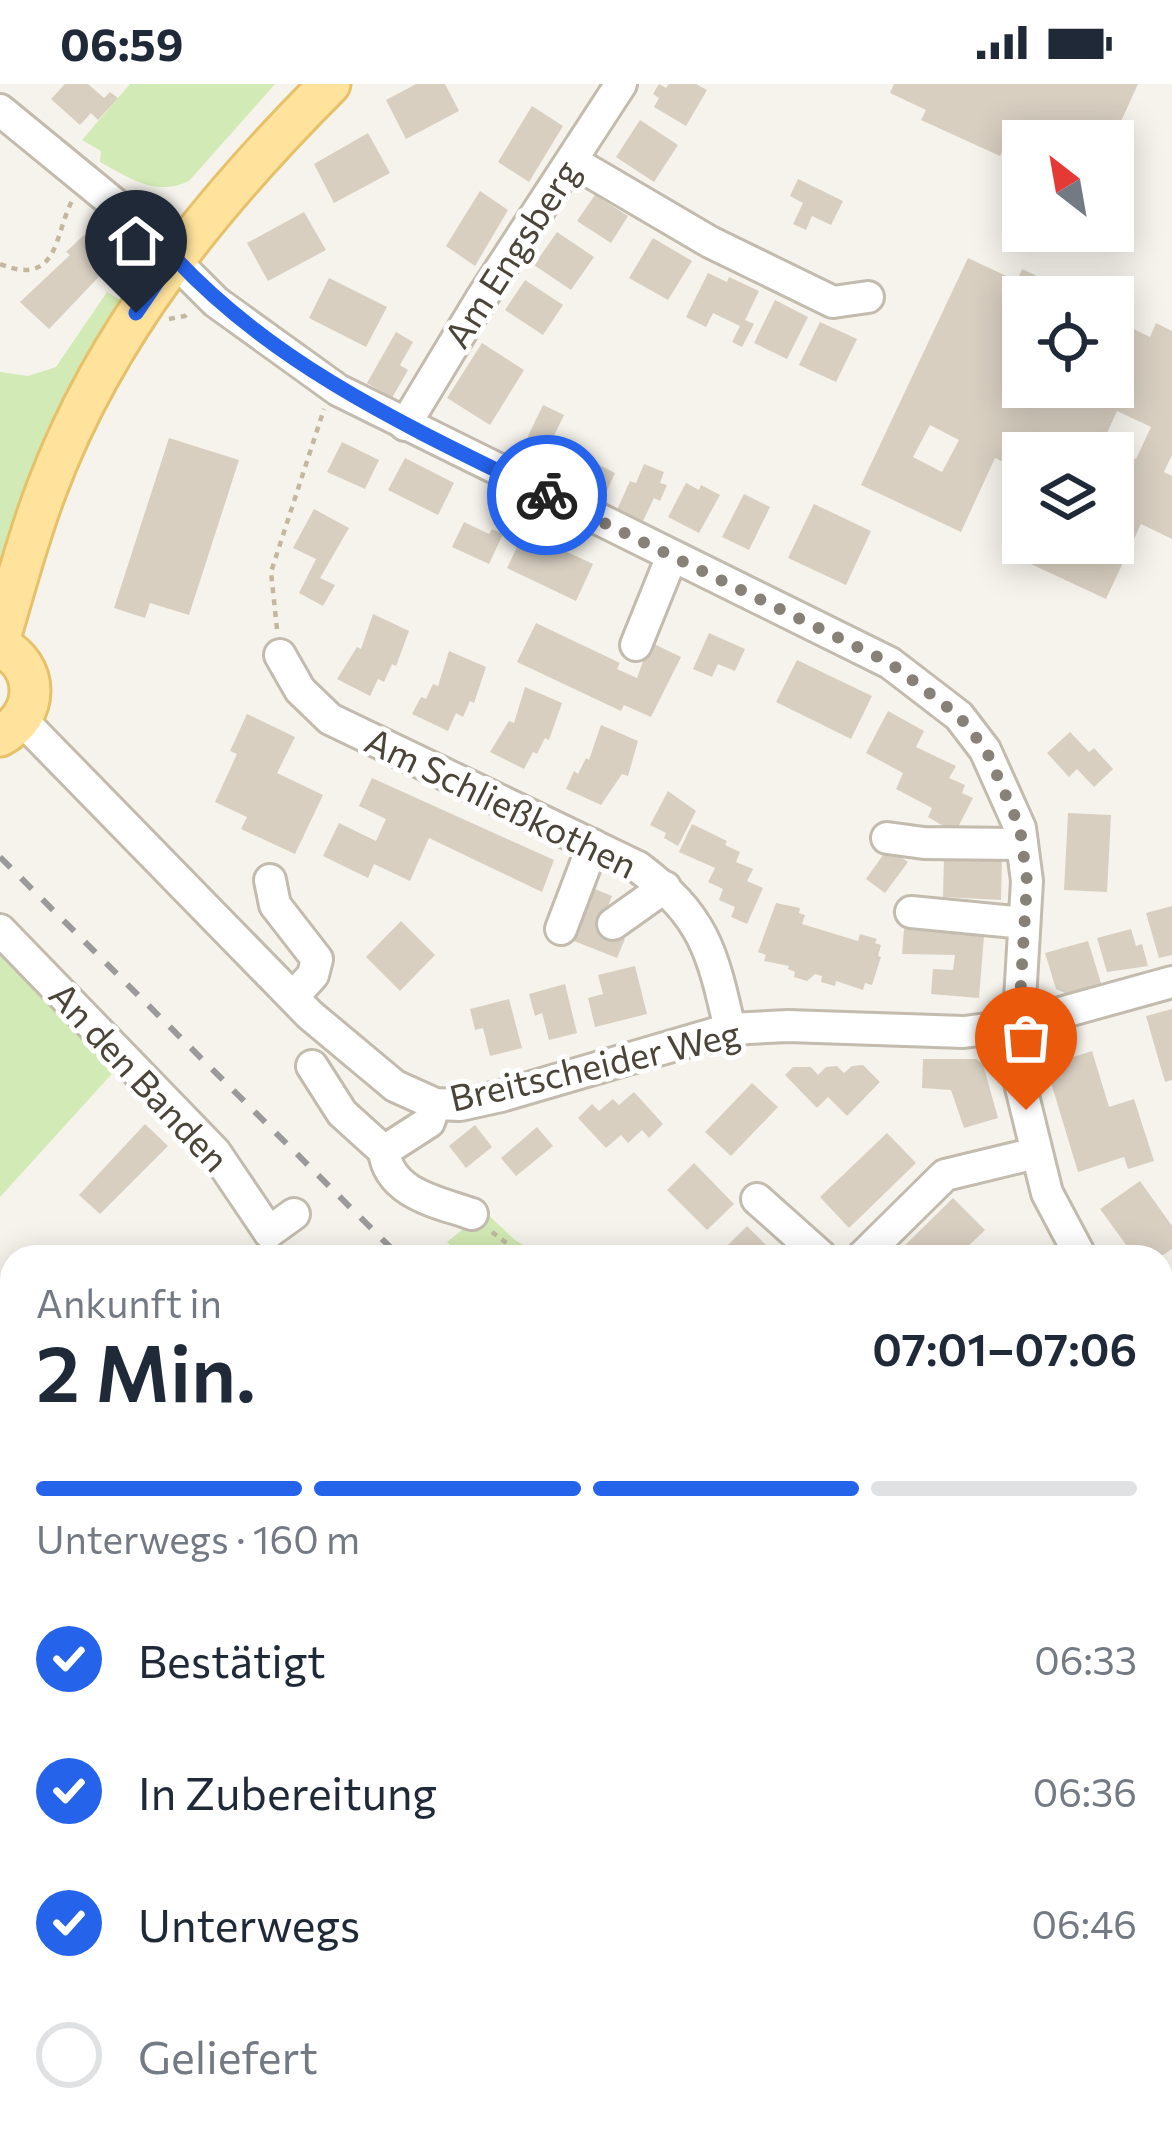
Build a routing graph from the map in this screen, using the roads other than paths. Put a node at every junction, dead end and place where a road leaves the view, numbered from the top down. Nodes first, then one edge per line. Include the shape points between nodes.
1 (330, 84) edge
2 (622, 84) edge
3 (0, 110) edge
4 (572, 161) junction
5 (174, 257) junction
6 (868, 297) dead end
7 (405, 425) junction
8 (672, 556) junction
9 (0, 642) edge
10 (636, 645) dead end
11 (280, 655) road end
12 (11, 728) edge
13 (887, 838) dead end
14 (1022, 844) junction
15 (593, 845) junction
16 (270, 880) dead end
17 (665, 887) junction
18 (911, 912) dead end
19 (1024, 923) junction
20 (613, 924) dead end
21 (561, 929) dead end
22 (0, 930) edge
23 (1172, 982) edge
24 (293, 997) junction
25 (1017, 1025) junction
26 (730, 1029) junction
27 (312, 1066) dead end
28 (434, 1104) junction
29 (384, 1151) junction
30 (1036, 1154) junction
31 (757, 1199) dead end
32 (472, 1214) road end
33 (271, 1242) edge
34 (808, 1245) edge
35 (874, 1245) edge
36 (1075, 1245) edge

1 - 5 main road
2 - 4 street, Am Engsberg
3 - 5 street
4 - 6 street via 833,302
4 - 7 street, Am Engsberg
5 - 7 street via 216,302 338,390
5 - 9 main road via 70,432
7 - 8 street
8 - 10 street
8 - 14 street via 926,688 986,750
9 - 12 main road via 29,676 29,706
11 - 15 street, Am Schließkothen via 330,719
12 - 24 street, Breitscheider Weg
13 - 14 street
14 - 19 street
15 - 17 street, Am Schließkothen
15 - 21 street
16 - 24 street via 275,905 317,959
17 - 20 street
17 - 26 street, Am Schließkothen via 693,916 708,948
18 - 19 street
19 - 25 street
22 - 33 street, An den Banden via 215,1152
23 - 25 street, Breitscheider Weg
24 - 28 street, Breitscheider Weg via 395,1086
25 - 26 street, Breitscheider Weg via 964,1032
25 - 30 street via 1016,1067
26 - 28 street, Breitscheider Weg via 501,1096
27 - 29 street via 342,1113
28 - 29 street via 429,1122
29 - 32 street via 405,1189
30 - 35 street via 945,1175
30 - 36 street
31 - 34 street

